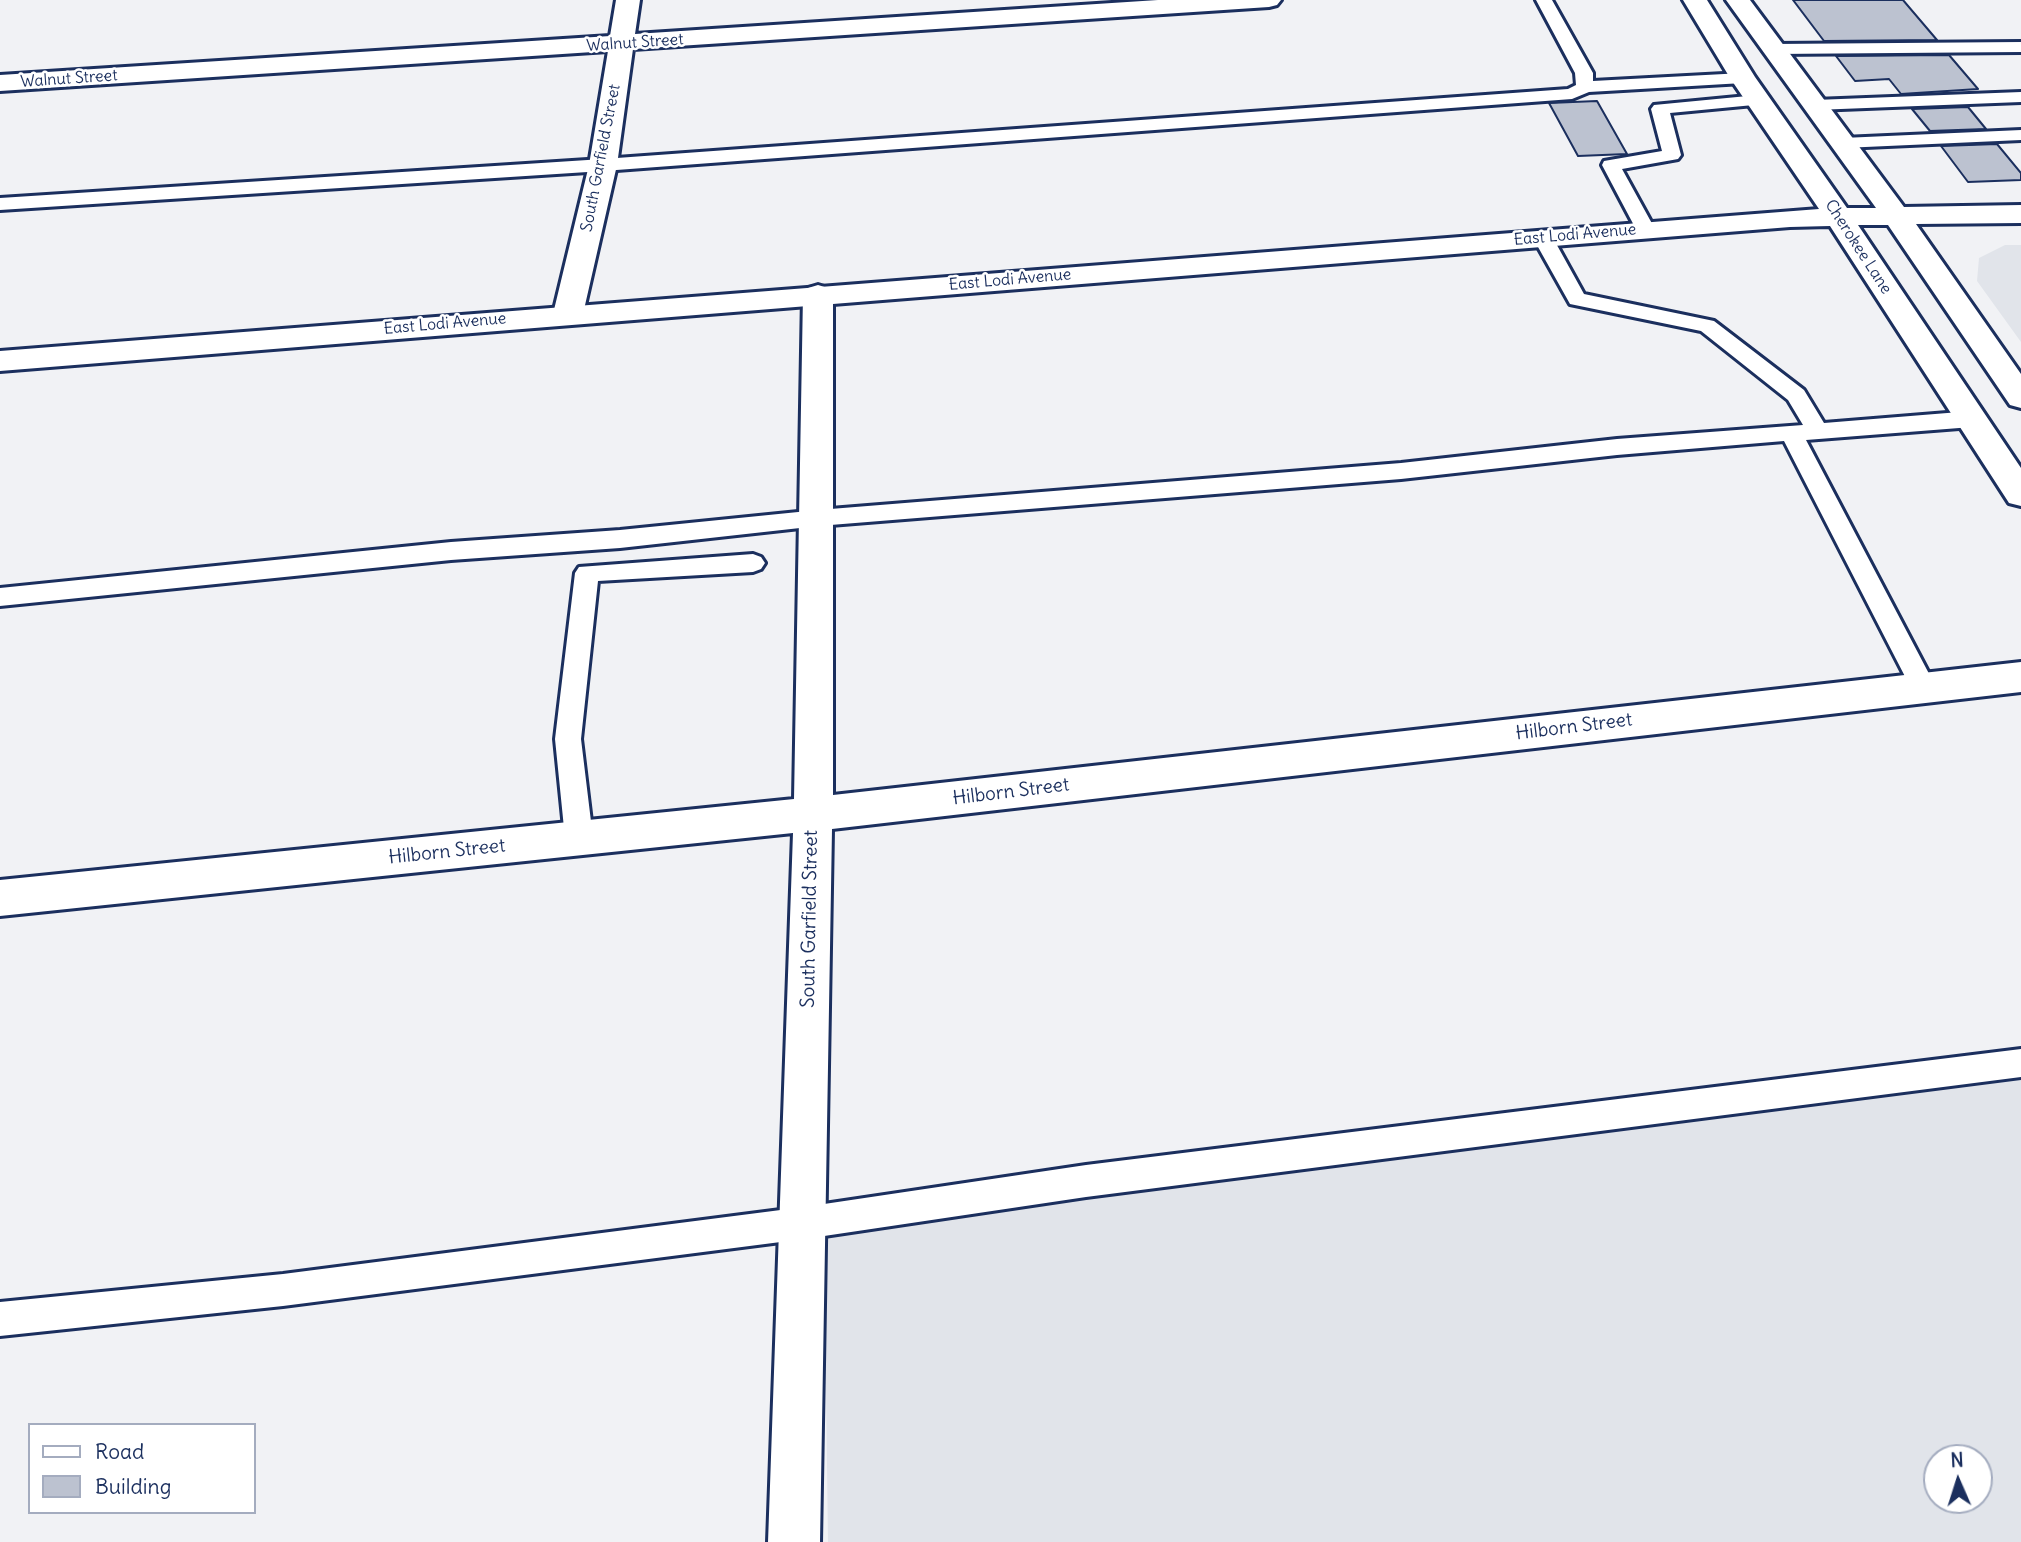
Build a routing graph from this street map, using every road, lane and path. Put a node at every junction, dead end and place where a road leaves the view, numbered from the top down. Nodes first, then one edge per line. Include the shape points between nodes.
1 (628, 0) edge
2 (1269, 0) edge
3 (1544, 0) edge
4 (1695, 0) edge
5 (1738, 0) edge
6 (622, 44) junction
7 (2021, 47) edge
8 (1774, 50) junction
9 (1743, 78) junction
10 (0, 83) edge
11 (1585, 88) junction
12 (2021, 97) edge
13 (1758, 100) junction
14 (1815, 105) junction
15 (2021, 135) edge
16 (1843, 143) junction
17 (603, 165) junction
18 (0, 204) edge
19 (2021, 214) edge
20 (1895, 215) junction
21 (1838, 216) junction
22 (1644, 229) junction
23 (1543, 237) junction
24 (818, 295) junction
25 (568, 314) junction
26 (0, 361) edge
27 (2021, 397) edge
28 (1972, 419) junction
29 (1818, 431) junction
30 (1791, 433) junction
31 (2021, 494) edge
32 (818, 519) junction
33 (753, 563) dead end
34 (0, 597) edge
35 (2021, 677) edge
36 (1923, 687) junction
37 (813, 814) junction
38 (579, 838) junction
39 (0, 898) edge
40 (2021, 1063) edge
41 (804, 1223) junction
42 (0, 1319) edge
43 (794, 1542) edge

1 - 6 street, South Garfield Street
2 - 6 street, Walnut Street
3 - 11 lane via 1584,73
4 - 9 street, Cherokee Lane
5 - 8 street
6 - 10 street, Walnut Street
6 - 17 street, South Garfield Street
7 - 8 lane
8 - 14 street
9 - 11 lane
9 - 13 street, Cherokee Lane
11 - 17 lane via 1572,94
12 - 14 lane
13 - 21 street, Cherokee Lane
13 - 22 lane via 1660,109 1672,155 1611,164
14 - 16 street
15 - 16 lane
16 - 20 street
17 - 18 lane
17 - 25 street, South Garfield Street
19 - 20 street, East Lodi Avenue
20 - 21 street, East Lodi Avenue
20 - 27 street
21 - 22 street, East Lodi Avenue
21 - 28 street, Cherokee Lane
22 - 23 street, East Lodi Avenue
23 - 24 street, East Lodi Avenue
23 - 29 lane via 1577,299 1707,326 1796,395
24 - 25 street, East Lodi Avenue
24 - 32 street, South Garfield Street
25 - 26 street, East Lodi Avenue
28 - 29 lane
28 - 31 street, Cherokee Lane
29 - 30 lane
30 - 32 lane via 1401,471
30 - 36 lane
32 - 34 lane
32 - 37 street, South Garfield Street
33 - 38 lane via 587,573 568,739
35 - 36 street, Hilborn Street
36 - 37 street, Hilborn Street
37 - 38 street, Hilborn Street
37 - 41 street, South Garfield Street
38 - 39 street, Hilborn Street
40 - 41 lane via 1086,1181
41 - 42 lane via 283,1290
41 - 43 street, South Garfield Street

